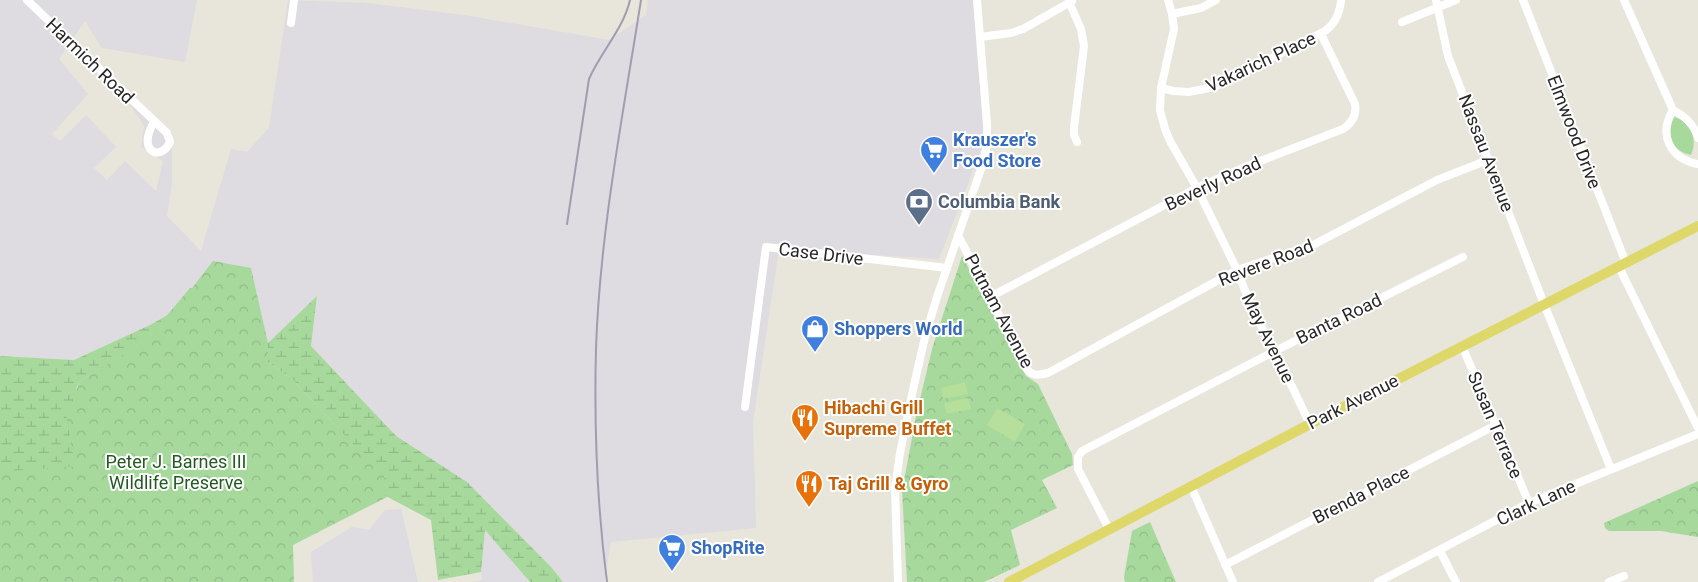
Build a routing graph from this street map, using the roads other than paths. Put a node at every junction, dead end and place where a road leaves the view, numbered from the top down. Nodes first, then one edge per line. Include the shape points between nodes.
1 (27, 0) edge
2 (294, 0) edge
3 (976, 0) edge
4 (1168, 0) edge
5 (1216, 0) edge
6 (1341, 0) edge
7 (1456, 0) edge
8 (1523, 0) edge
9 (1624, 0) edge
10 (1072, 1) edge
11 (1438, 4) edge
12 (1172, 14) junction
13 (1402, 22) dead end
14 (291, 23) dead end
15 (1321, 34) junction
16 (980, 37) junction
17 (1160, 88) junction
18 (1673, 110) junction
19 (154, 122) dead end
20 (1698, 138) edge
21 (1077, 142) dead end
22 (1488, 160) junction
23 (1698, 163) edge
24 (1197, 188) junction
25 (1698, 226) edge
26 (958, 235) junction
27 (1463, 257) dead end
28 (1623, 265) junction
29 (947, 268) junction
30 (1237, 270) junction
31 (990, 297) junction
32 (1544, 304) junction
33 (1462, 346) junction
34 (1275, 351) junction
35 (1048, 373) joint
36 (745, 407) dead end
37 (1310, 424) junction
38 (1496, 425) junction
39 (1698, 428) edge
40 (1698, 434) edge
41 (1611, 468) junction
42 (1191, 486) junction
43 (1529, 503) junction
44 (1109, 529) junction
45 (1440, 551) junction
46 (1225, 565) junction
47 (1624, 576) dead end
48 (898, 582) edge
49 (1009, 582) edge
50 (1232, 582) edge
51 (1378, 582) edge
52 (1456, 582) edge
53 (1609, 582) edge

1 - 19 street, Harmich Road
2 - 14 street
3 - 16 street
4 - 12 street, May Avenue
5 - 12 street via 1202,8
6 - 15 street, Vakarich Place via 1334,23
7 - 11 street
8 - 28 street, Elmwood Drive
9 - 18 street
10 - 16 street via 1022,29
10 - 21 street via 1084,38 1074,127
11 - 13 street
11 - 22 street, Nassau Avenue via 1448,56
12 - 17 street, May Avenue via 1173,35
15 - 17 street, Vakarich Place via 1214,87 1189,92
15 - 24 street, Beverly Road via 1355,104 1355,115 1349,125
16 - 26 street via 987,145
17 - 24 street, May Avenue via 1160,110 1165,129
18 - 20 street via 1688,120
18 - 23 street via 1666,130 1669,143 1682,159
22 - 30 street, Revere Road via 1437,180 1313,245
22 - 32 street, Nassau Avenue
24 - 30 street, May Avenue
24 - 31 street, Beverly Road
25 - 28 main road, Park Avenue
26 - 29 street
26 - 31 street, Putnam Avenue
27 - 34 street, Banta Road
28 - 32 main road, Park Avenue
28 - 39 street, Elmwood Drive
29 - 36 street, Case Drive via 766,247
29 - 48 street via 922,346 899,459 895,499
30 - 34 street, May Avenue via 1253,311
30 - 35 street, Revere Road
31 - 35 street, Putnam Avenue via 1026,368 1034,375
32 - 33 main road, Park Avenue
32 - 41 street, Nassau Avenue
33 - 37 main road, Park Avenue
33 - 38 street, Susan Terrace
34 - 37 street, May Avenue
34 - 44 street, Banta Road via 1082,451 1078,457 1078,469
37 - 42 main road, Park Avenue
38 - 43 street, Susan Terrace
38 - 46 street, Brenda Place
40 - 41 street, Clark Lane
41 - 43 street, Clark Lane
42 - 44 main road, Park Avenue
42 - 46 street
43 - 45 street, Clark Lane
44 - 49 main road, Park Avenue
45 - 51 street, Clark Lane
45 - 52 street
46 - 50 street
47 - 53 street

